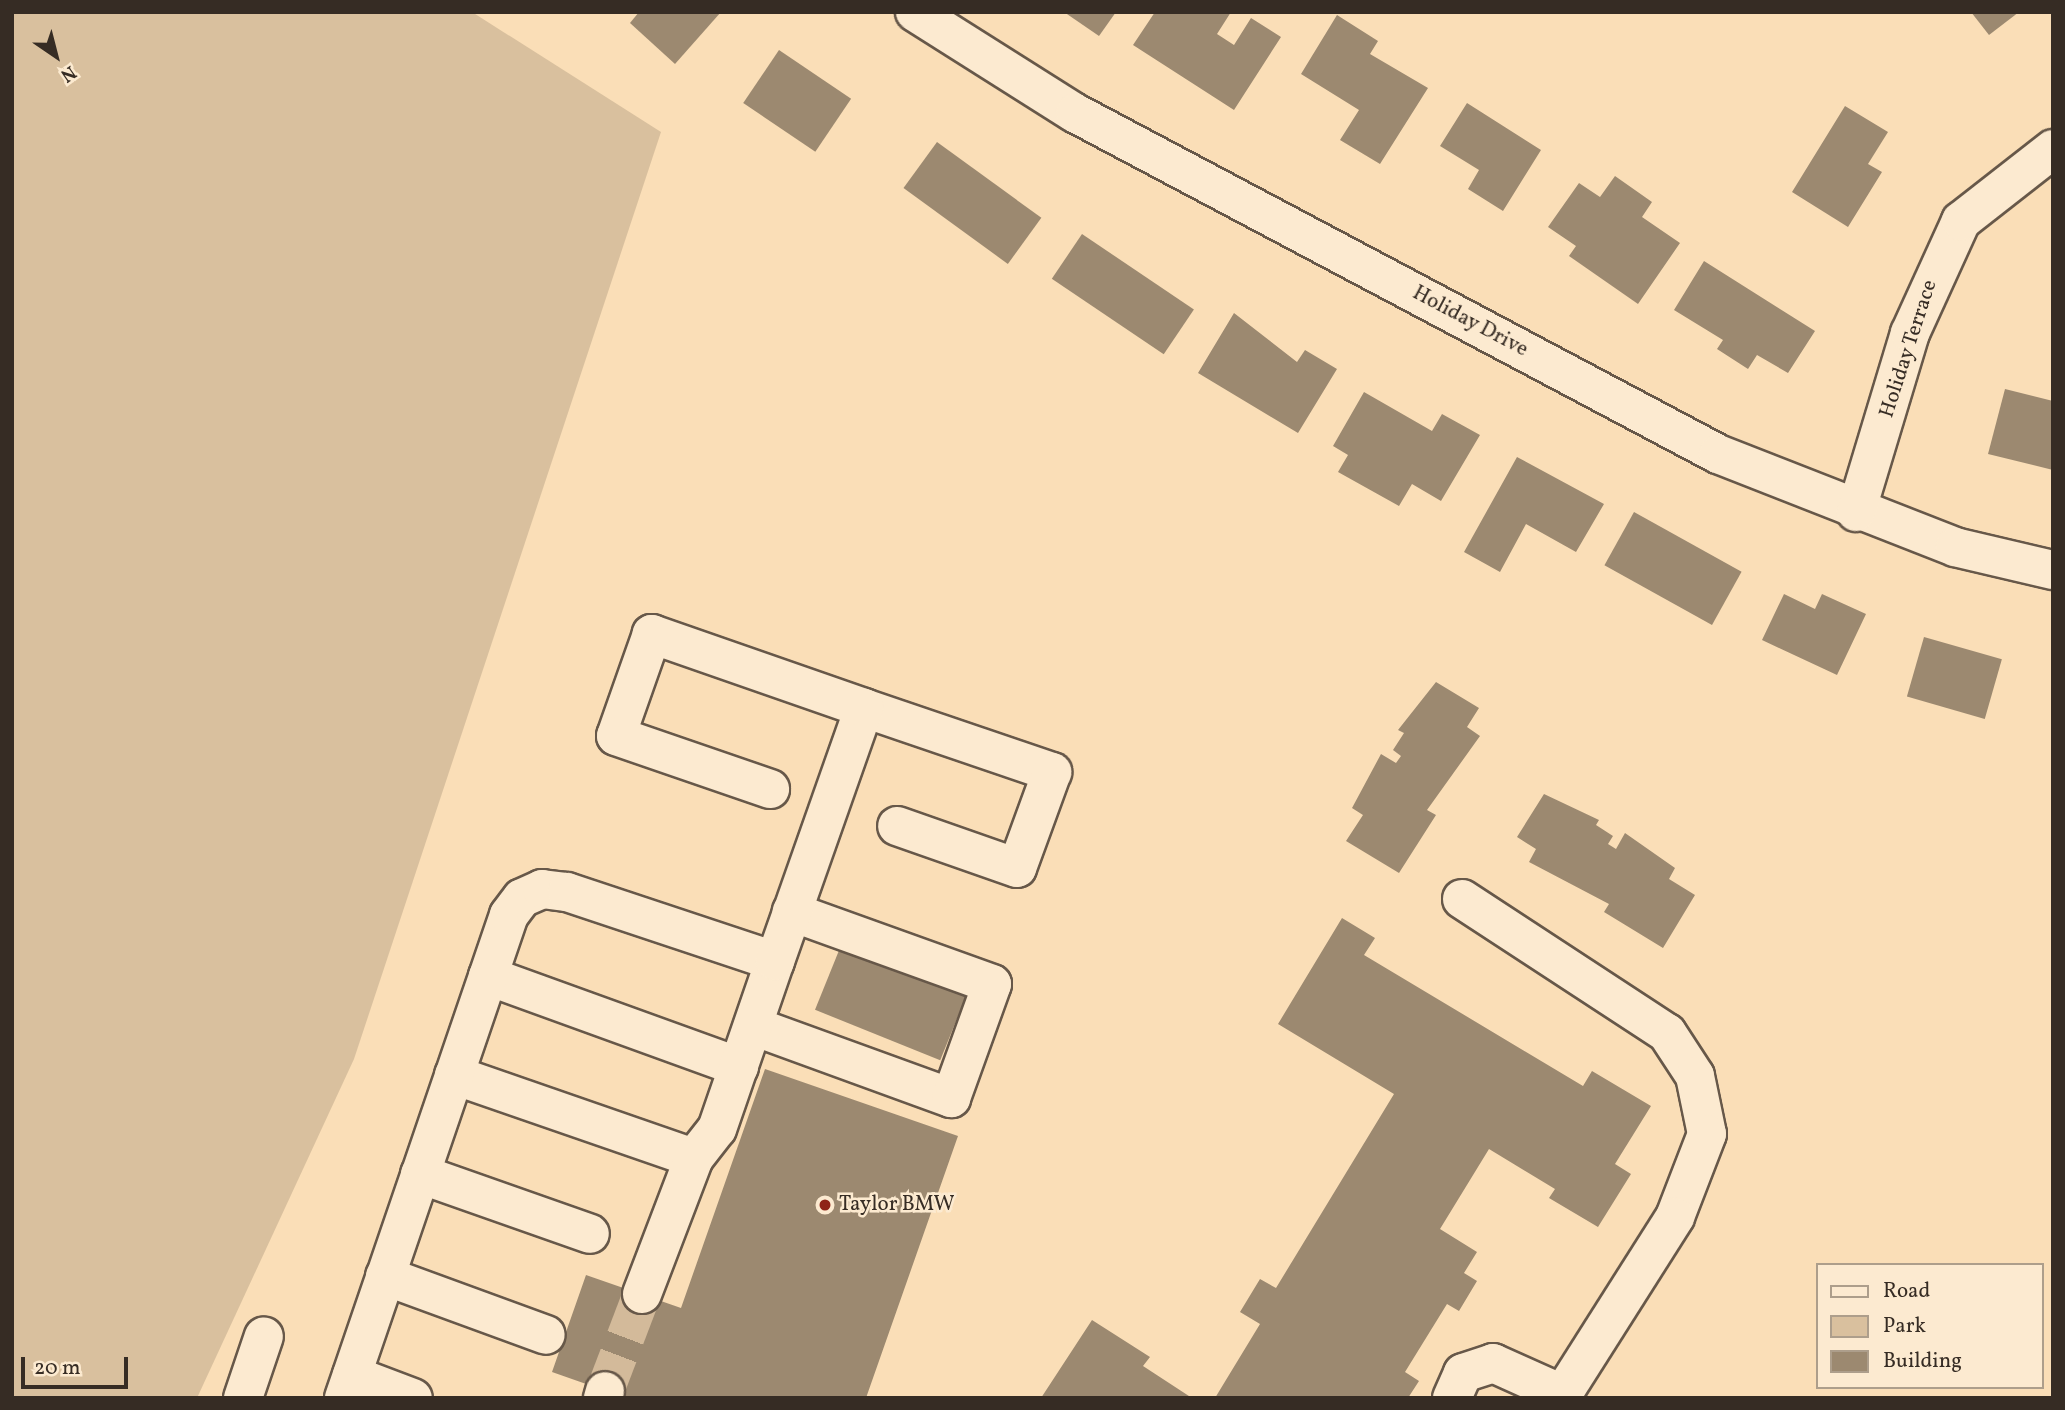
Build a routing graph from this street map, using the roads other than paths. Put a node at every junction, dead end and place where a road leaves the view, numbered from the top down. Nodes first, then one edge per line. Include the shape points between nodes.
1 (915, 12) edge
2 (2053, 149) edge
3 (1856, 512) junction
4 (2053, 570) edge
5 (864, 708) junction
6 (770, 789) dead end
7 (897, 826) dead end
8 (1462, 900) dead end
9 (792, 912) junction
10 (775, 961) junction
11 (488, 976) junction
12 (753, 1026) junction
13 (739, 1067) junction
14 (454, 1075) junction
15 (694, 1158) junction
16 (420, 1174) junction
17 (590, 1234) dead end
18 (386, 1276) junction
19 (642, 1294) tunnel mouth
20 (546, 1335) dead end
21 (264, 1336) dead end
22 (348, 1386) edge
23 (1561, 1396) edge
24 (243, 1398) edge
25 (413, 1398) edge
26 (1452, 1398) edge

1 - 3 street, Holiday Drive via 954,43 1100,126 1718,454
2 - 3 street, Holiday Terrace via 1961,222 1910,334
3 - 4 street, Holiday Drive via 1955,547
5 - 6 street via 652,634 616,736
5 - 7 street via 1052,772 1017,868
5 - 9 street
8 - 23 street via 1667,1033 1695,1076 1707,1133 1675,1217
9 - 10 street
9 - 12 street via 992,984 951,1098
10 - 11 street via 542,889 522,898 509,915
10 - 12 street
11 - 13 street
11 - 14 street
12 - 13 street
13 - 15 street via 717,1129
14 - 15 street
14 - 16 street
15 - 19 street
16 - 17 street
16 - 18 street
18 - 20 street
18 - 22 street
21 - 24 street
22 - 25 street
23 - 26 street via 1493,1363 1463,1373

